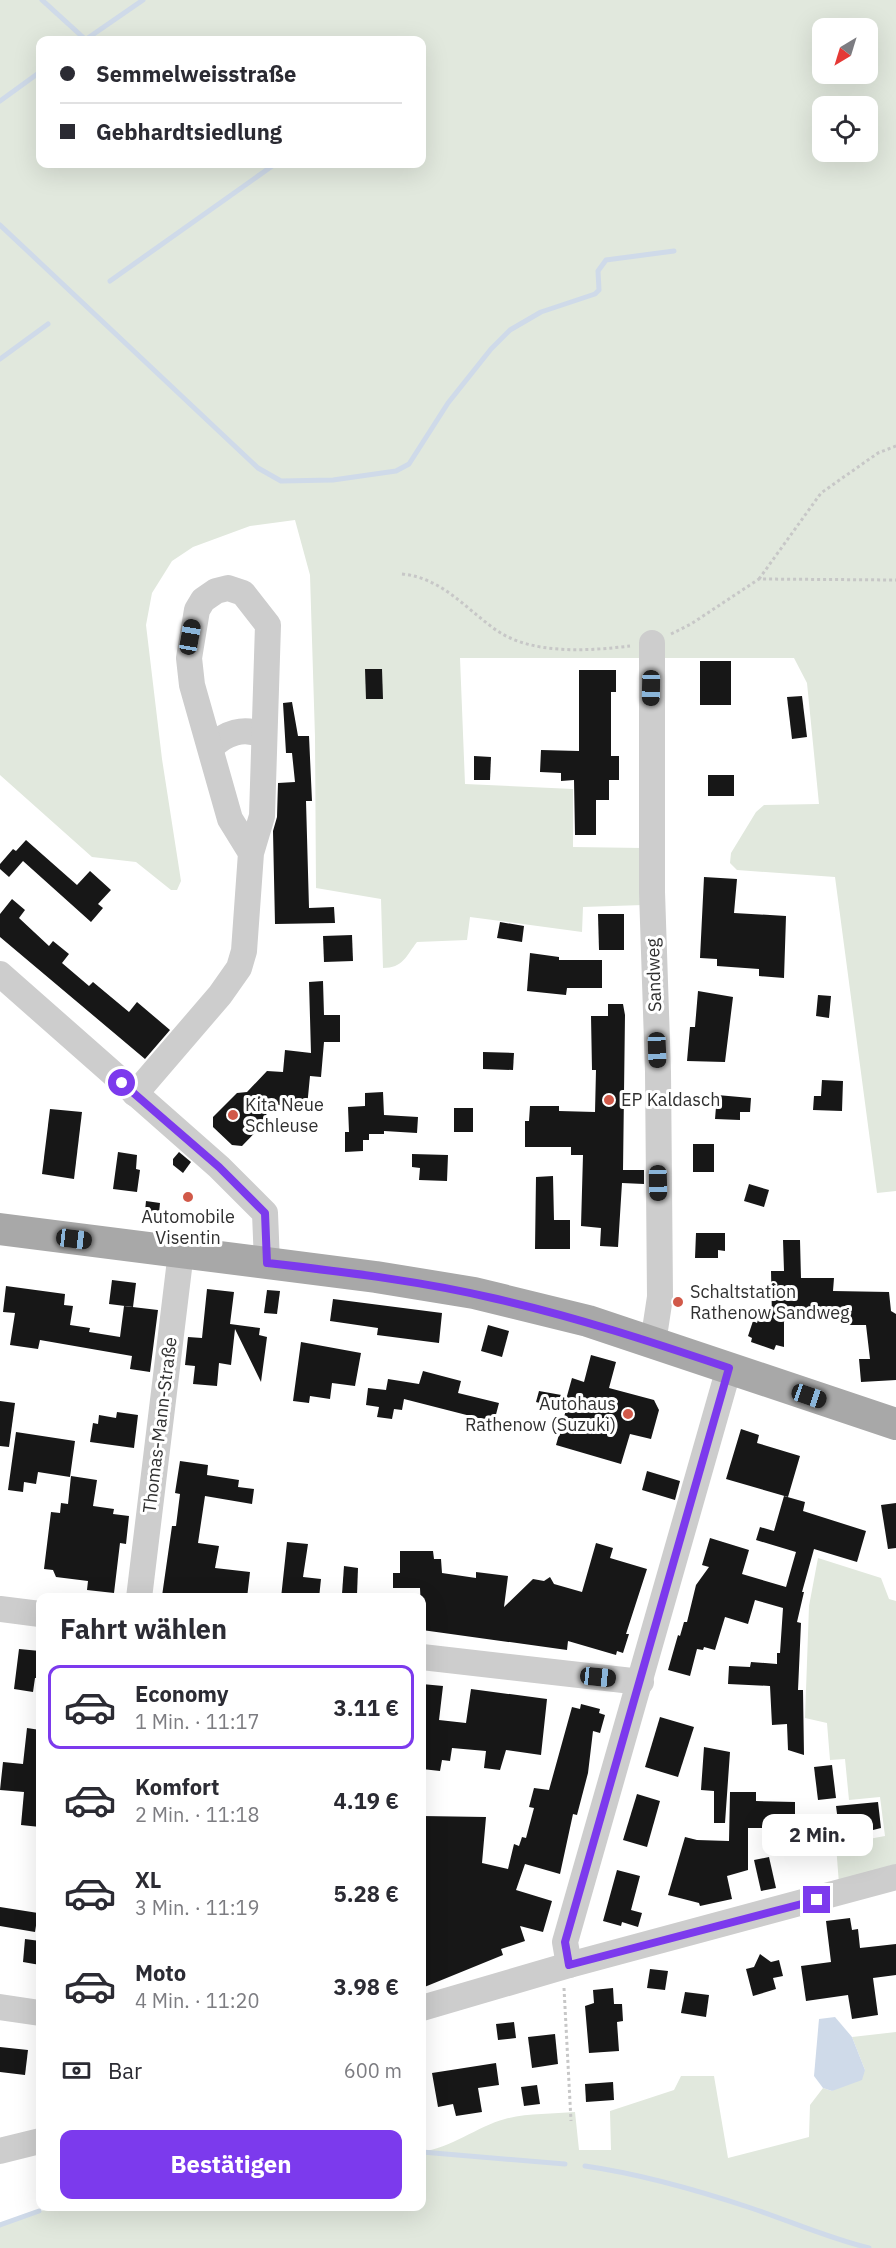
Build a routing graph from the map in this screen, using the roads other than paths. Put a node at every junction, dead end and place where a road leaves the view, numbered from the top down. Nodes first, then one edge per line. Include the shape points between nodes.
1 (652, 643) road end
2 (263, 735) junction
3 (211, 748) junction
4 (251, 853) junction
5 (0, 974) edge
6 (135, 1094) junction
7 (0, 1229) edge
8 (181, 1252) junction
9 (267, 1263) junction
10 (653, 1343) junction
11 (729, 1368) junction
12 (896, 1424) edge
13 (140, 1593) edge
14 (0, 1609) edge
15 (36, 1614) edge
16 (426, 1657) edge
17 (641, 1682) junction
18 (896, 1877) edge
19 (566, 1965) junction
20 (0, 2007) edge
21 (426, 2007) edge
22 (36, 2012) edge
23 (36, 2142) edge
24 (0, 2151) edge

1 - 10 street, Sandweg via 651,892 660,1297
2 - 3 street via 254,731 231,733
2 - 3 street via 268,625 243,593 228,588 216,591 196,610 189,658 192,685
2 - 4 street via 262,816
3 - 4 street via 230,819
4 - 6 street via 244,951 239,968
5 - 6 street
6 - 9 street via 265,1213
7 - 8 main road
8 - 9 main road
8 - 13 street, Thomas-Mann-Straße
9 - 10 main road via 474,1293 588,1321
10 - 11 main road
11 - 12 main road
11 - 17 street
14 - 15 street
16 - 17 street
17 - 19 street via 565,1942
18 - 19 street
19 - 21 street
20 - 22 street
23 - 24 street

